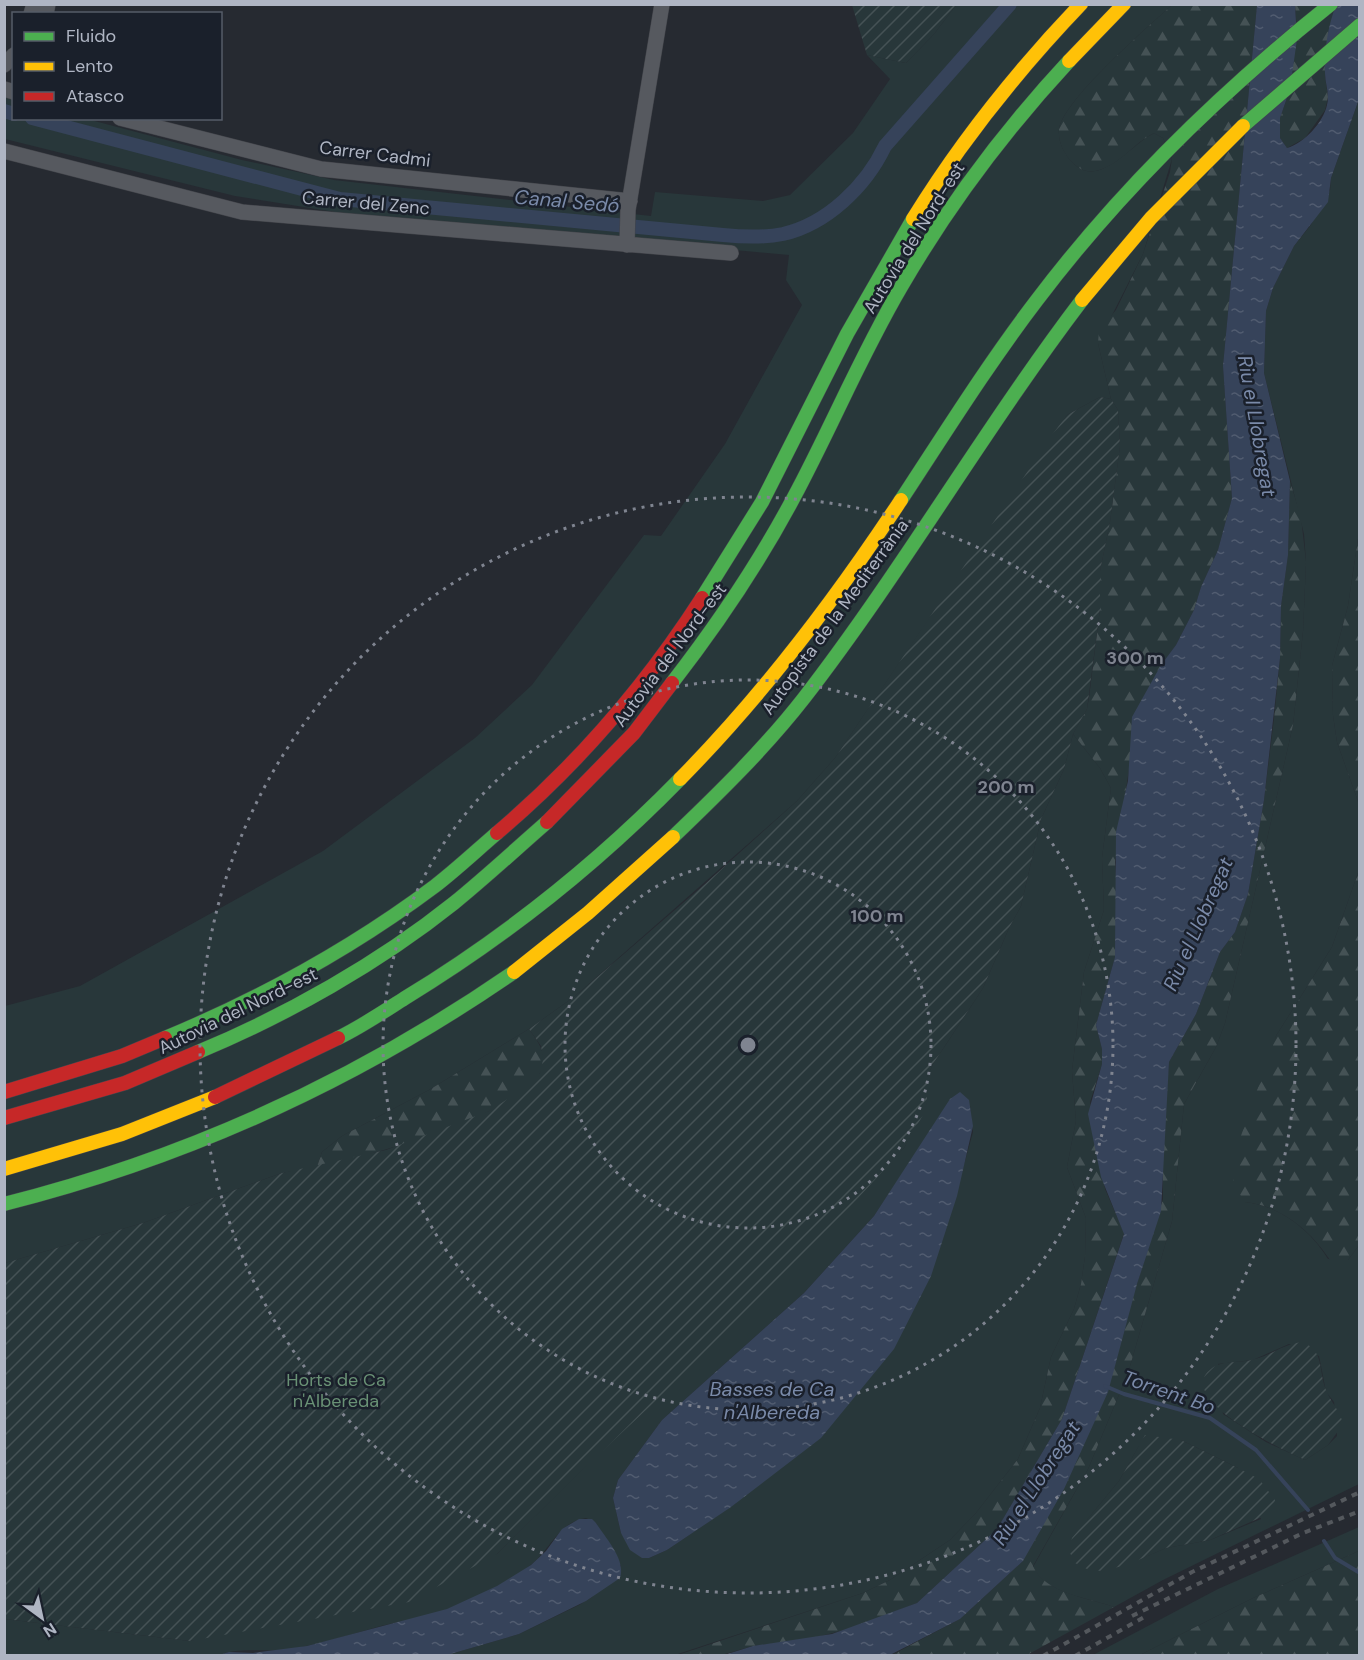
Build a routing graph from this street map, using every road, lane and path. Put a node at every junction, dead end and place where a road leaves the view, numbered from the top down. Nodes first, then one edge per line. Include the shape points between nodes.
1 (662, 4) edge
2 (1081, 4) edge
3 (1124, 4) edge
4 (1331, 4) edge
5 (1359, 25) edge
6 (128, 120) edge
7 (4, 151) edge
8 (629, 206) junction
9 (627, 240) junction
10 (731, 253) dead end
11 (4, 1092) edge
12 (4, 1118) edge
13 (4, 1169) edge
14 (4, 1204) edge

1 - 8 street
2 - 11 highway, Autovia del Nord-est via 985,114 921,203 846,335 775,477 720,574 647,678 568,769 453,873 313,968 173,1037 63,1076
3 - 12 highway, Autovia del Nord-est via 1045,86 968,181 899,291 805,476 741,590 665,697 587,786 470,891 388,951 302,1004 160,1069 65,1103
4 - 13 highway, Autopista de la Mediterrània via 1189,129 1110,211 1017,328 798,646 731,728 608,851 524,919 437,981 308,1056 169,1117 101,1142
5 - 14 highway, Autopista de la Mediterrània via 1248,120 1133,238 1029,373 801,701 719,794 634,873 536,955 361,1066 266,1115 187,1146 117,1172
6 - 8 street, Carrer Cadmi via 321,169
7 - 9 street, Carrer del Zenc via 242,212
8 - 9 street
9 - 10 street, Carrer del Zenc

